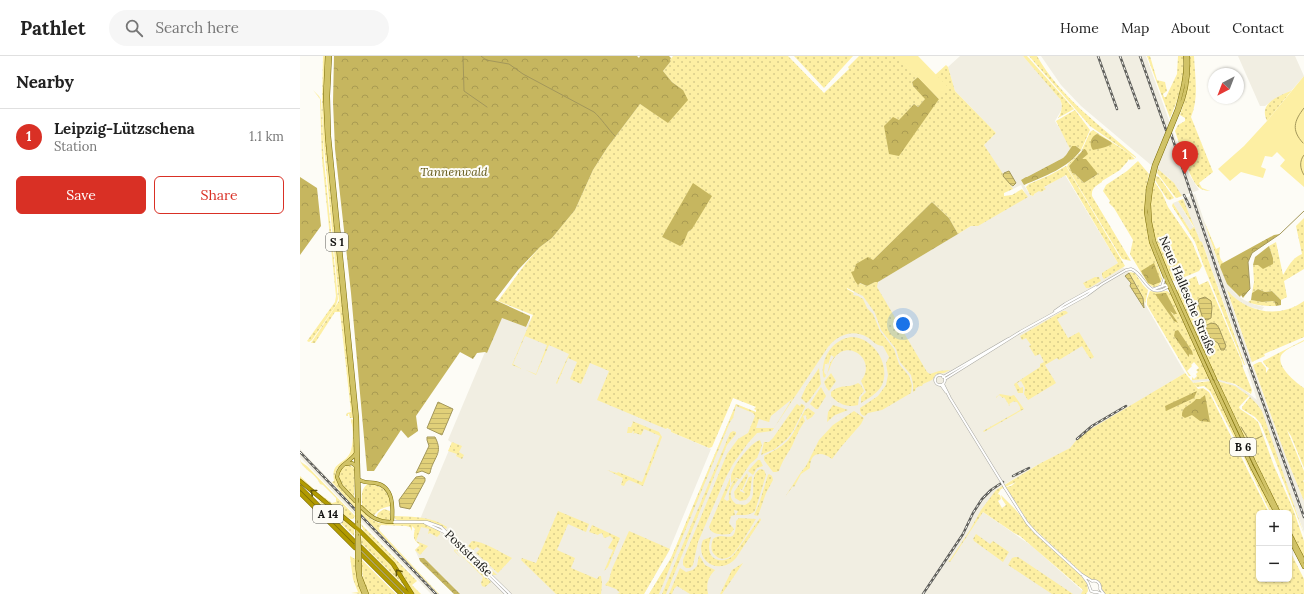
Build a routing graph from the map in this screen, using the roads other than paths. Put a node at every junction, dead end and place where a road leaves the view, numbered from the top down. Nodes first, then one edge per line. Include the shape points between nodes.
1 (328, 56) edge
2 (1187, 56) edge
3 (1149, 188) junction
4 (1165, 277) junction
5 (1170, 285) junction
6 (1161, 287) junction
7 (1151, 288) junction
8 (944, 378) junction
9 (1214, 380) junction
10 (942, 385) junction
11 (356, 453) junction
12 (342, 465) junction
13 (356, 466) junction
14 (360, 480) junction
15 (300, 482) edge
16 (367, 483) junction
17 (300, 487) edge
18 (360, 489) junction
19 (300, 494) edge
20 (357, 500) junction
21 (361, 507) dead end
22 (1274, 510) edge
23 (1278, 510) edge
24 (348, 520) junction
25 (357, 521) junction
26 (392, 522) junction
27 (422, 522) junction
28 (358, 529) junction
29 (1292, 538) edge
30 (355, 542) dead end
31 (1292, 544) edge
32 (361, 547) dead end
33 (355, 548) dead end
34 (361, 554) dead end
35 (1304, 561) edge
36 (1304, 567) edge
37 (1081, 574) junction
38 (1092, 581) junction
39 (1089, 585) junction
40 (395, 588) junction
41 (1100, 589) junction
42 (1097, 592) junction
43 (365, 594) edge
44 (398, 594) edge
45 (401, 594) edge
46 (408, 594) edge
47 (412, 594) edge
48 (506, 594) edge
49 (510, 594) edge
50 (1103, 594) edge

1 - 11 main road, S 1 via 328,161
1 - 14 main road, S 1 via 329,136 357,418
2 - 3 main road, Neue Hallesche Straße / B 6, bridge via 1178,109 1154,165
3 - 4 main road, Neue Hallesche Straße / B 6 via 1146,212 1148,227
3 - 5 main road, Neue Hallesche Straße / B 6 via 1150,222 1154,241
4 - 5 main road, Neue Hallesche Straße / B 6
4 - 6 street
5 - 6 street
5 - 7 street via 1159,290
5 - 9 main road, Neue Hallesche Straße / B 6
6 - 7 street
7 - 8 street via 1136,271 1131,268 1126,270
8 - 10 street
8 - 10 street via 938,376 935,379 936,384
9 - 22 main road, Neue Hallesche Straße / B 6 via 1251,465
9 - 23 main road, Neue Hallesche Straße / B 6
10 - 37 street, bridge via 1027,523
11 - 12 main road via 351,460
11 - 13 main road, S 1
12 - 13 main road via 352,463
12 - 20 main road via 337,474 339,483
13 - 20 main road, S 1
14 - 16 main road
14 - 18 main road, S 1
24 -> 15 highway
16 - 18 main road
16 - 26 main road via 381,485 389,492
17 - 30 highway, A 14
18 - 20 main road, S 1
19 - 33 highway, A 14
20 - 25 main road, S 1, bridge
21 - 26 main road via 374,520
24 - 25 highway
24 - 28 highway
25 - 28 main road, S 1
26 - 27 street, Poststraße
27 - 48 street, Poststraße via 444,532
27 - 49 street, Poststraße via 432,523 445,530
28 - 43 main road, S 1, bridge via 358,560
47 -> 28 highway via 393,564
29 - 35 main road
31 - 36 main road
32 - 46 highway
34 - 40 highway
37 - 38 street
37 - 39 street
38 - 39 street
38 - 41 street via 1099,582
39 - 42 street via 1091,591
40 - 44 highway
40 - 45 highway
41 - 42 street
41 - 50 street
42 - 50 street

